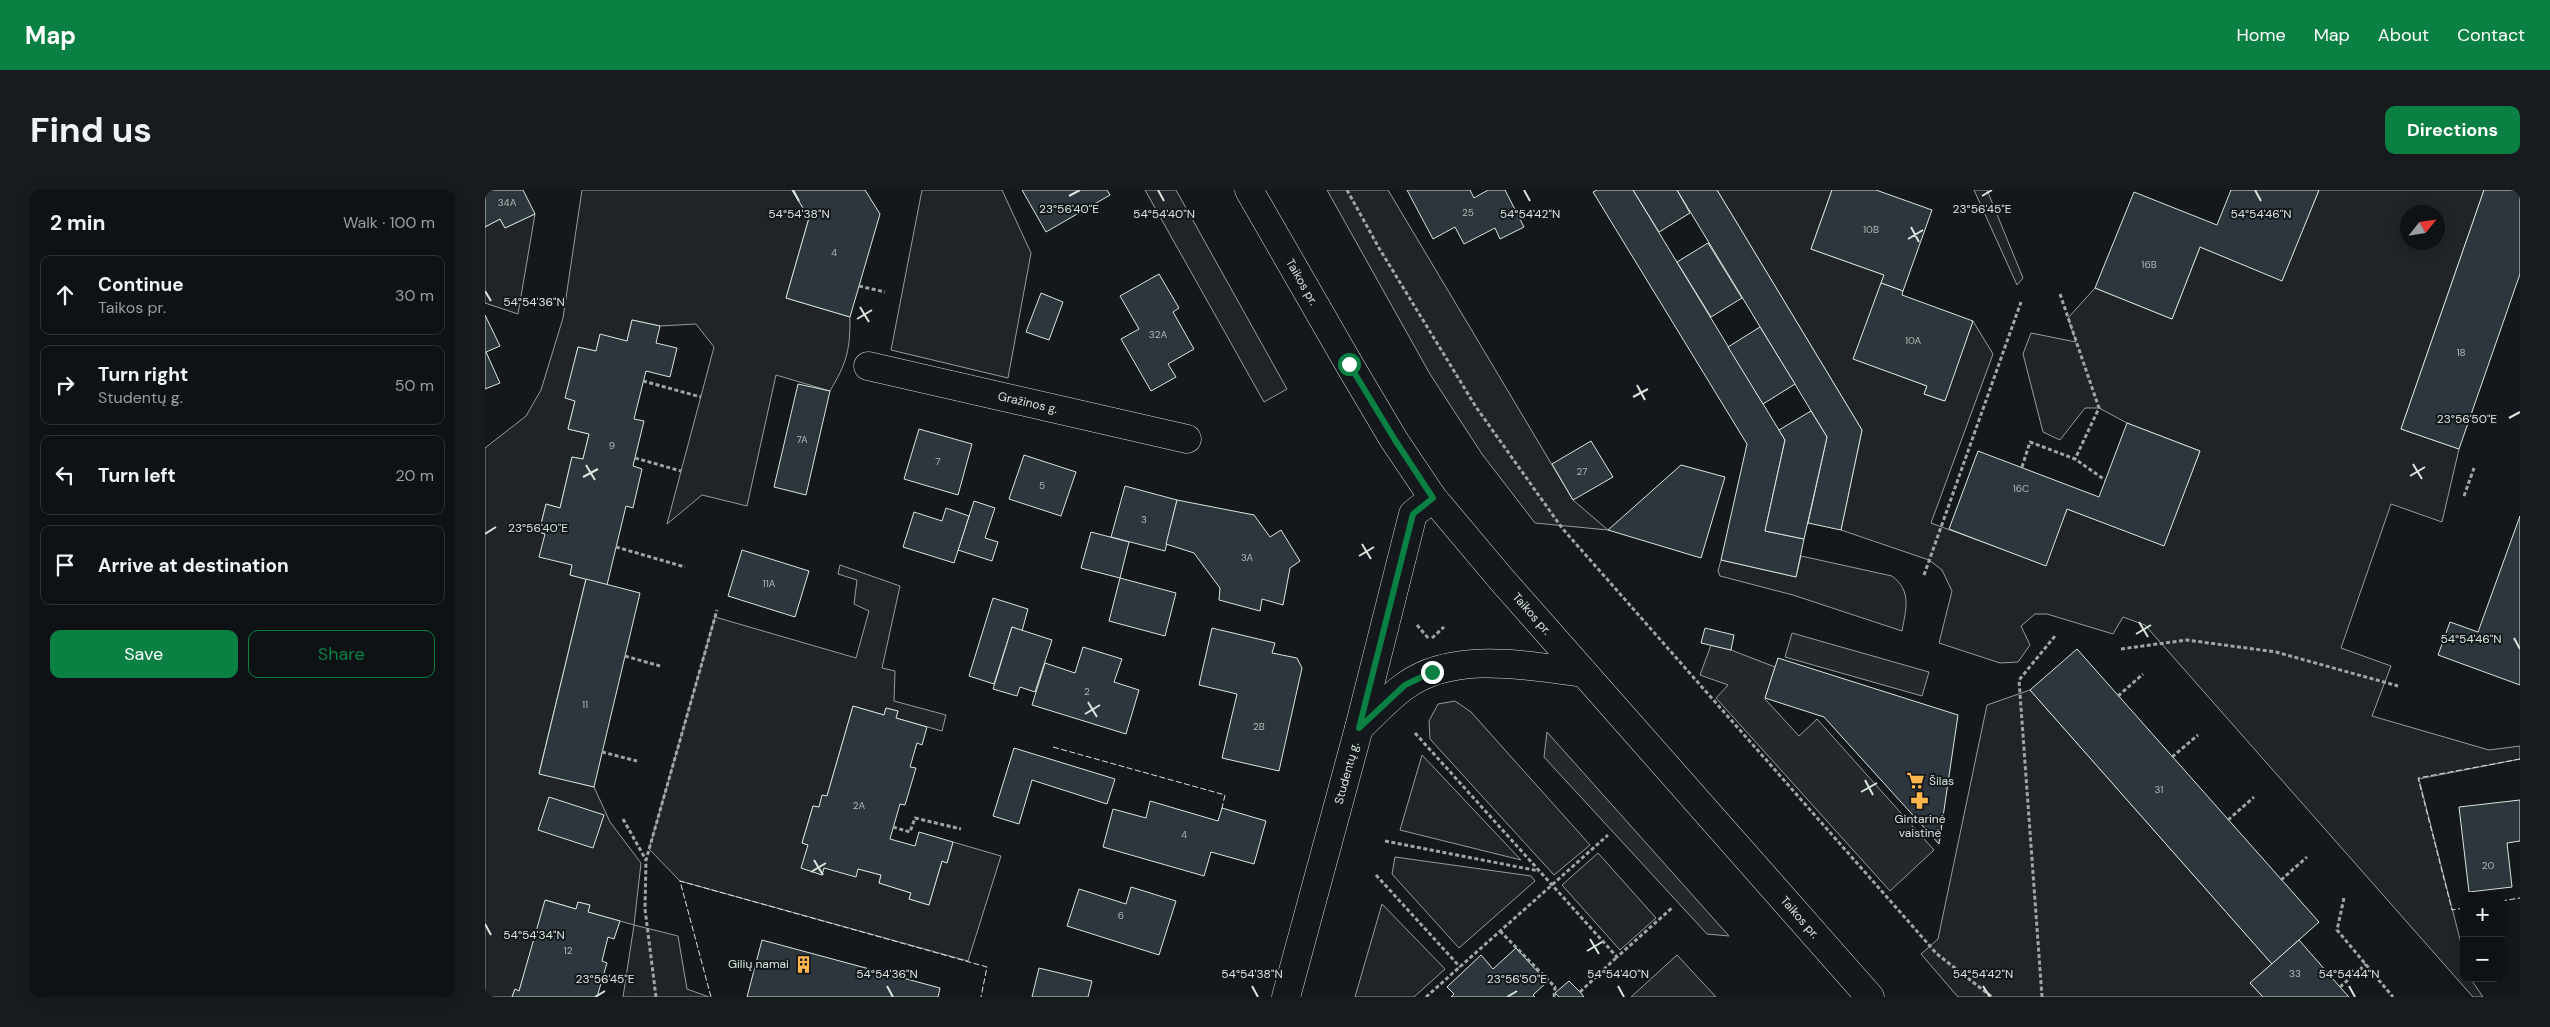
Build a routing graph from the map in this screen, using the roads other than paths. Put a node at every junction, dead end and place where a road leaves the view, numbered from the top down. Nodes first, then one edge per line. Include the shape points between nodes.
1 (1249, 190) edge
2 (868, 366) dead end
3 (1187, 439) dead end
4 (1433, 498) junction
5 (1584, 673) junction
6 (1359, 728) junction
7 (1286, 997) edge
8 (1871, 997) edge

1 - 4 street, Taikos pr. via 1354,372
2 - 3 street, Gražinos g.
4 - 5 street, Taikos pr.
4 - 6 street, Studentų g. via 1413,514
5 - 6 street via 1517,664 1473,663 1432,672 1405,685
5 - 8 street, Taikos pr.
6 - 7 street, Studentų g.

